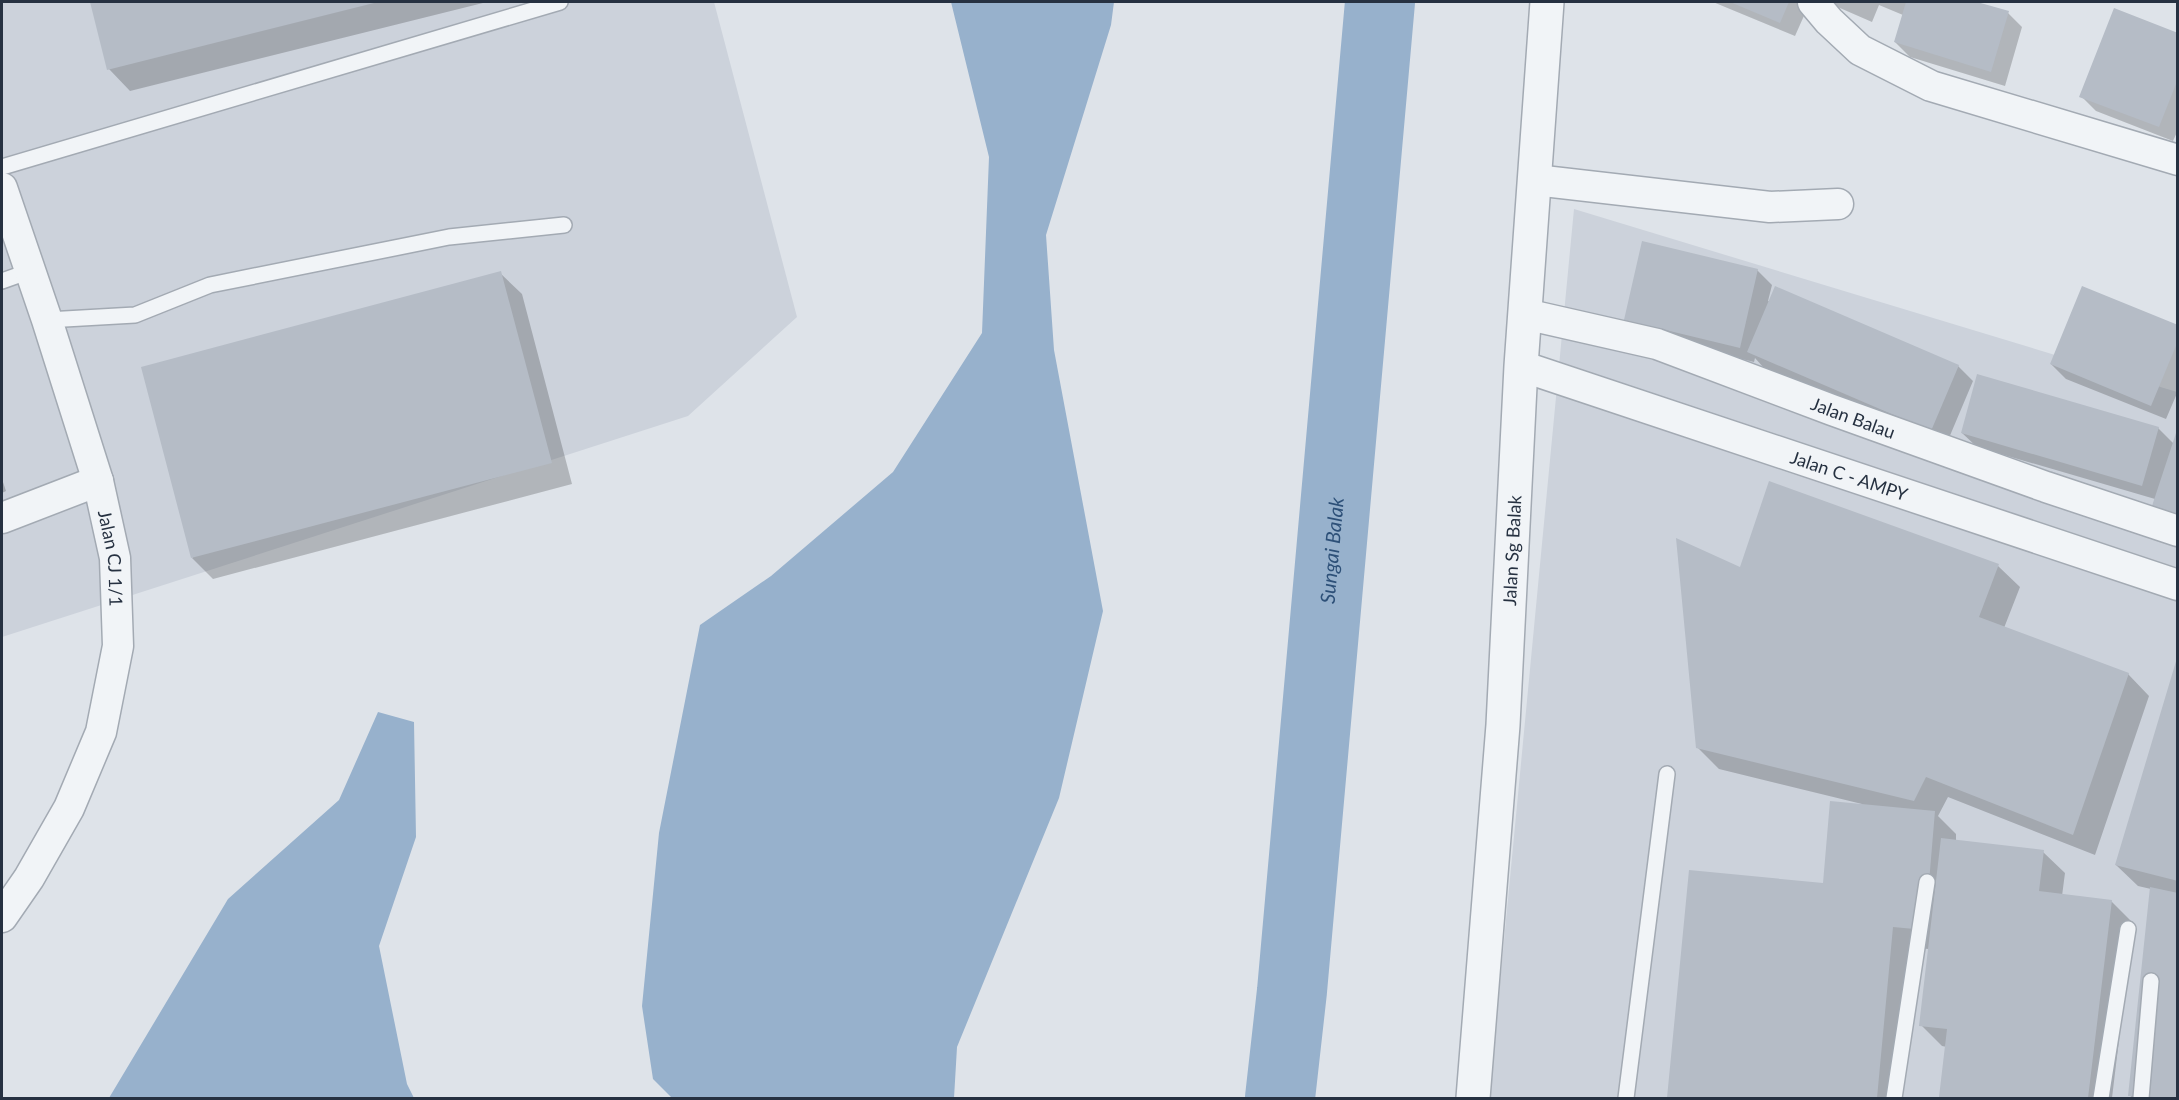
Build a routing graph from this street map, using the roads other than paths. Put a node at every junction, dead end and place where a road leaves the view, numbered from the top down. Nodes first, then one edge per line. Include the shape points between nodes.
1 (560, 2) edge
2 (1547, 2) edge
3 (1813, 2) edge
4 (2178, 160) edge
5 (2, 167) edge
6 (1535, 180) junction
7 (2, 188) edge
8 (1838, 204) dead end
9 (564, 225) dead end
10 (30, 271) junction
11 (2, 281) edge
12 (1525, 314) junction
13 (47, 320) junction
14 (1521, 366) junction
15 (98, 481) junction
16 (2, 518) edge
17 (2178, 531) edge
18 (2178, 585) edge
19 (1667, 774) dead end
20 (1927, 882) dead end
21 (2, 917) edge
22 (2128, 929) dead end
23 (2151, 981) dead end
24 (1473, 1098) edge
25 (1626, 1098) edge
26 (1894, 1098) edge
27 (2101, 1098) edge
28 (2141, 1098) edge

1 - 5 lane
2 - 6 street, Jalan Sg Balak
3 - 4 street via 1860,50 1931,86
6 - 8 street via 1770,207
6 - 12 street, Jalan Sg Balak
7 - 10 street, Jalan CJ 1/1
9 - 13 lane via 448,237 210,285 135,315
10 - 11 lane
10 - 13 street, Jalan CJ 1/1
12 - 14 street, Jalan Sg Balak
12 - 17 street, Jalan Balau via 1657,344 2046,487
13 - 15 street, Jalan CJ 1/1
14 - 18 street, Jalan C - AMPY
14 - 24 street, Jalan Sg Balak via 1503,725
15 - 16 street
15 - 21 street, Jalan CJ 1/1 via 115,558 118,646 101,732 69,808
19 - 25 lane
20 - 26 lane
22 - 27 lane
23 - 28 lane

